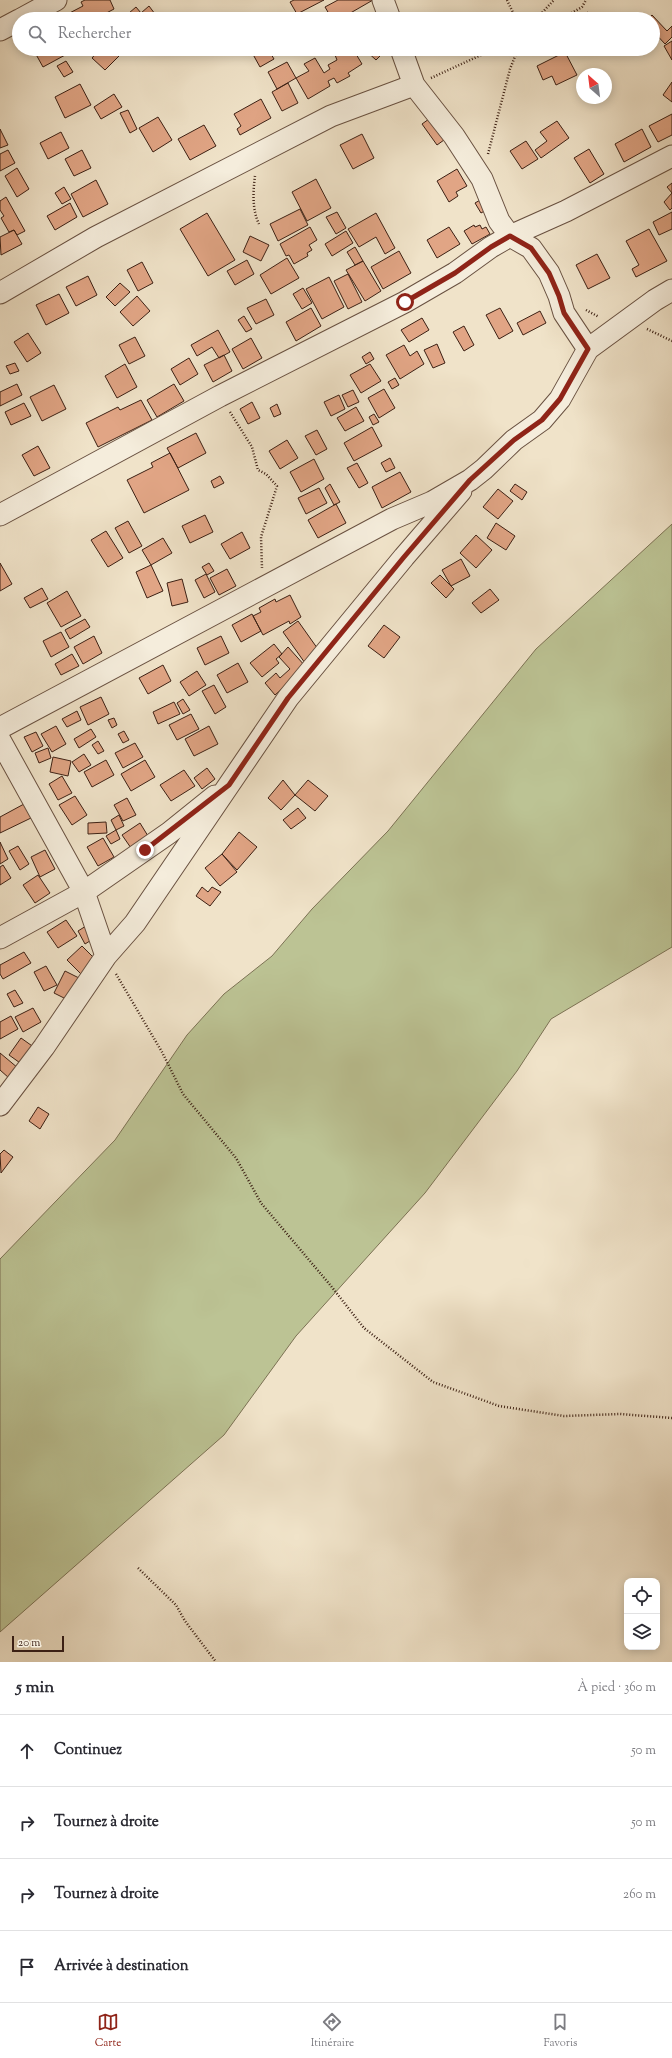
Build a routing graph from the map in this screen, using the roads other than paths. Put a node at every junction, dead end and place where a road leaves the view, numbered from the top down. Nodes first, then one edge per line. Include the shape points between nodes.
1 (56, 0) edge
2 (383, 0) edge
3 (33, 12) edge
4 (387, 12) edge
5 (12, 23) edge
6 (0, 30) edge
7 (404, 56) edge
8 (414, 85) junction
9 (672, 156) edge
10 (510, 236) junction
11 (672, 290) edge
12 (0, 292) edge
13 (588, 349) junction
14 (470, 480) junction
15 (0, 514) edge
16 (392, 519) junction
17 (414, 546) junction
18 (0, 728) edge
19 (0, 740) edge
20 (229, 785) junction
21 (84, 892) junction
22 (0, 938) edge
23 (106, 956) junction
24 (0, 1105) edge

1 - 3 street
2 - 4 street
5 - 6 street
7 - 8 street
8 - 10 street via 454,136 482,179 499,221
8 - 12 street via 331,116 96,237
9 - 10 street via 566,211
10 - 13 street via 531,248 549,273 564,313
10 - 15 street via 455,273 405,302 220,396
11 - 13 street
13 - 14 street via 560,399 542,420 514,440
14 - 16 street via 432,502
14 - 17 street
16 - 17 street
16 - 18 street
17 - 20 street via 288,698
19 - 21 street
20 - 21 street via 169,833
20 - 23 street via 135,924
21 - 22 street
21 - 23 street
23 - 24 street via 44,1047

